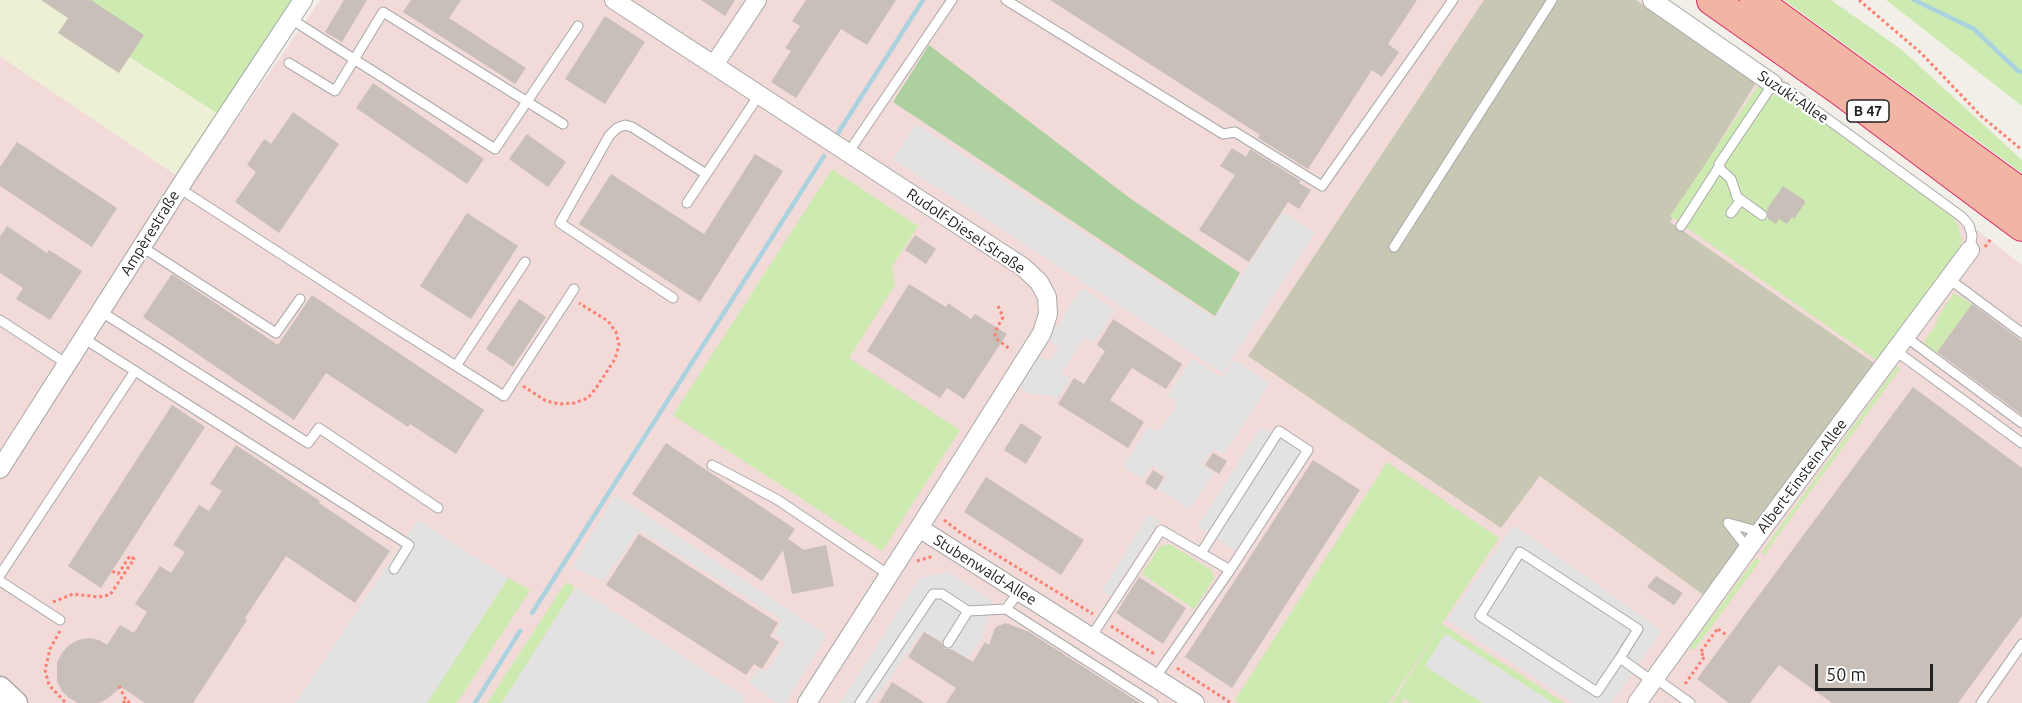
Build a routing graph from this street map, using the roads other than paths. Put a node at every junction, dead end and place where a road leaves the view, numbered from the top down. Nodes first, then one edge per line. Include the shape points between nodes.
1 (303, 0) edge
2 (614, 0) edge
3 (757, 0) edge
4 (952, 0) edge
5 (1006, 0) edge
6 (1453, 0) edge
7 (1551, 0) edge
8 (1652, 0) edge
9 (1712, 0) edge
10 (1755, 0) edge
11 (291, 19) junction
12 (578, 26) dead end
13 (354, 60) junction
14 (289, 63) dead end
15 (714, 65) junction
16 (1773, 84) junction
17 (759, 95) junction
18 (527, 101) junction
19 (563, 124) dead end
20 (848, 153) junction
21 (1719, 167) junction
22 (706, 174) junction
23 (179, 188) junction
24 (2022, 194) edge
25 (1740, 201) junction
26 (687, 203) dead end
27 (1731, 213) dead end
28 (1762, 215) dead end
29 (2022, 225) edge
30 (1682, 226) dead end
31 (141, 247) junction
32 (1394, 247) dead end
33 (1970, 250) joint
34 (525, 262) dead end
35 (1949, 279) junction
36 (571, 293) road end
37 (673, 298) dead end
38 (300, 299) dead end
39 (100, 311) junction
40 (0, 320) edge
41 (2022, 333) edge
42 (83, 338) junction
43 (1901, 344) junction
44 (67, 363) junction
45 (456, 366) junction
46 (135, 371) junction
47 (2022, 423) edge
48 (2022, 443) edge
49 (712, 465) dead end
50 (0, 469) edge
51 (438, 508) dead end
52 (920, 528) junction
53 (1760, 532) junction
54 (1748, 549) junction
55 (1201, 553) junction
56 (394, 569) dead end
57 (1230, 570) junction
58 (0, 575) edge
59 (889, 575) junction
60 (0, 581) edge
61 (1019, 592) junction
62 (1006, 609) junction
63 (968, 611) junction
64 (60, 620) road end
65 (1091, 637) junction
66 (948, 644) dead end
67 (2022, 644) edge
68 (1620, 658) junction
69 (1155, 678) junction
70 (1654, 679) junction
71 (0, 688) edge
72 (1186, 700) edge
73 (16, 703) edge
74 (807, 703) edge
75 (860, 703) edge
76 (1152, 703) edge
77 (1638, 703) edge
78 (1690, 703) edge
79 (1981, 703) edge

1 - 11 street, Ampèrestraße
2 - 15 street, Rudolf-Diesel-Straße
3 - 15 street
4 - 20 lane
5 - 6 lane via 1223,134 1235,132 1322,186
7 - 32 lane
8 - 16 street, Suzuki-Allee
9 - 29 highway, B 47
10 - 24 highway, B 47
11 - 13 lane
11 - 23 street, Ampèrestraße
12 - 18 lane
13 - 14 lane via 335,91
13 - 18 lane via 495,149
13 - 18 lane via 383,12
15 - 17 street, Rudolf-Diesel-Straße
16 - 21 lane
16 - 33 lane, Suzuki-Allee via 1785,88 1962,217 1972,236
17 - 20 street, Rudolf-Diesel-Straße
17 - 22 lane
18 - 19 lane
20 - 52 street, Rudolf-Diesel-Straße via 1023,267 1039,282 1047,297 1048,314 1042,333
21 - 25 lane via 1731,179
21 - 30 lane
22 - 26 lane
22 - 37 lane via 625,125 609,136 560,223
23 - 31 street, Ampèrestraße
23 - 45 lane
25 - 27 lane
25 - 28 lane
31 - 38 lane via 276,333
31 - 39 street, Ampèrestraße
33 - 35 street, Albert-Einstein-Allee
34 - 45 lane
35 - 41 lane
35 - 43 street, Albert-Einstein-Allee
36 - 45 lane via 504,396
39 - 42 street, Ampèrestraße
39 - 51 lane via 308,443 319,428
40 - 44 lane
42 - 44 street, Ampèrestraße
42 - 46 lane
43 - 47 lane
43 - 48 lane
43 - 53 street, Albert-Einstein-Allee
44 - 50 street, Ampèrestraße
46 - 56 lane via 409,545
46 - 58 lane
49 - 59 lane via 778,500
52 - 59 street, Stubenwald-Allee
52 - 61 street, Stubenwald-Allee
53 - 54 street, Albert-Einstein-Allee
53 - 54 lane via 1728,523
54 - 70 street, Albert-Einstein-Allee
55 - 57 lane
55 - 57 lane via 1279,430 1308,450
55 - 65 lane via 1161,530
57 - 69 lane
59 - 74 street, Stubenwald-Allee
60 - 64 lane
61 - 62 lane
61 - 65 street, Stubenwald-Allee
62 - 63 lane
62 - 76 lane
63 - 66 lane
63 - 75 lane via 942,594 933,594
65 - 69 street, Stubenwald-Allee
67 - 79 lane
68 - 68 lane via 1597,692 1480,616 1520,552 1638,629
68 - 70 lane
69 - 72 street, Stubenwald-Allee
70 - 77 street, Albert-Einstein-Allee
70 - 78 lane
71 - 73 street

